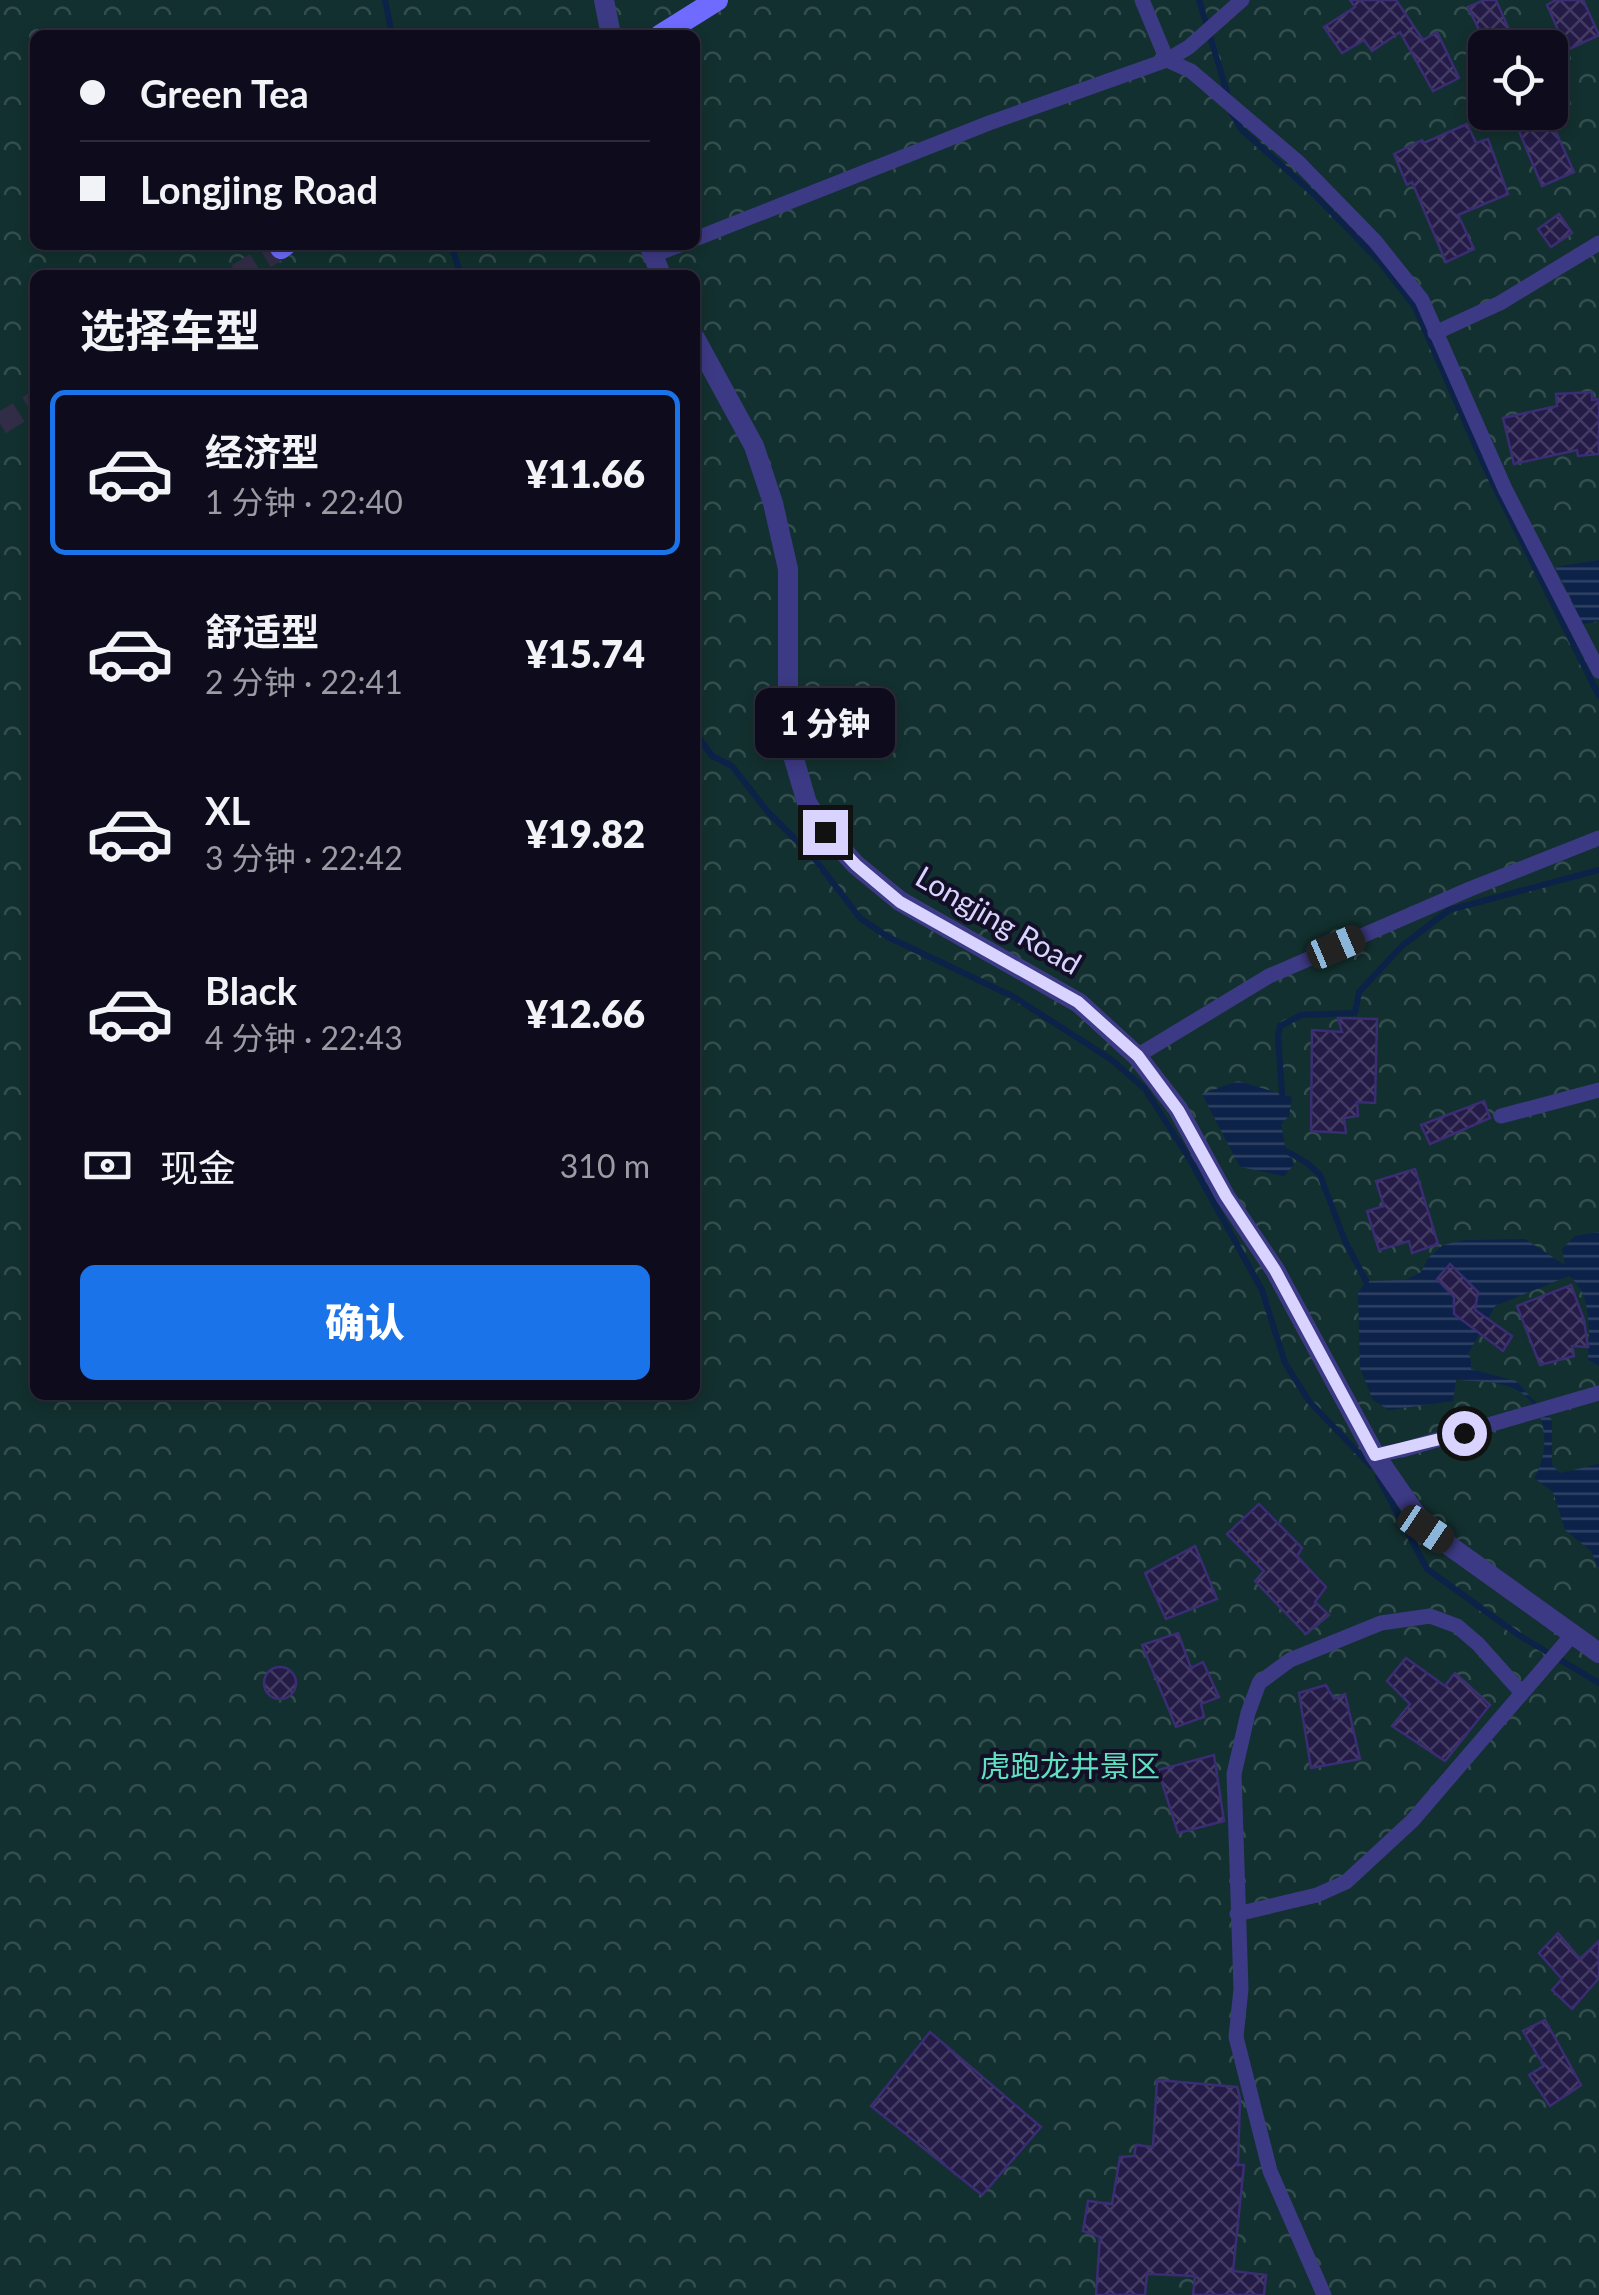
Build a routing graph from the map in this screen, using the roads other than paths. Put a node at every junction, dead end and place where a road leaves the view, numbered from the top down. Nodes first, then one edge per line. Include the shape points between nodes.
1 (604, 0) edge
2 (717, 0) edge
3 (1142, 0) edge
4 (1242, 0) edge
5 (610, 30) edge
6 (668, 30) edge
7 (1167, 60) junction
8 (700, 237) edge
9 (1599, 243) edge
10 (1436, 332) junction
11 (700, 347) edge
12 (1599, 671) edge
13 (1599, 838) edge
14 (1138, 1056) junction
15 (1599, 1090) edge
16 (1502, 1116) dead end
17 (1599, 1393) edge
18 (1375, 1455) junction
19 (1573, 1634) junction
20 (1599, 1653) edge
21 (1522, 1692) junction
22 (1237, 1914) junction
23 (1324, 2295) edge

1 - 5 street
2 - 6 main road
3 - 7 street
4 - 7 street
7 - 8 street
7 - 10 street via 1191,71 1298,162 1376,241 1422,300
9 - 10 street via 1500,303
10 - 12 street via 1504,488
11 - 14 street, Longjing Road via 754,446 773,503 788,569 794,759 807,803 856,865 900,902 1078,1002
13 - 14 street via 1268,976
14 - 18 street, Longjing Road via 1275,1270
15 - 16 street
17 - 18 street
18 - 19 street, Longjing Road via 1426,1529
19 - 20 street, Longjing Road
19 - 21 street
21 - 22 street via 1412,1820 1346,1882
21 - 22 street via 1478,1644 1430,1616 1381,1624 1290,1660 1259,1684 1234,1774
22 - 23 street via 1236,2036 1270,2171

